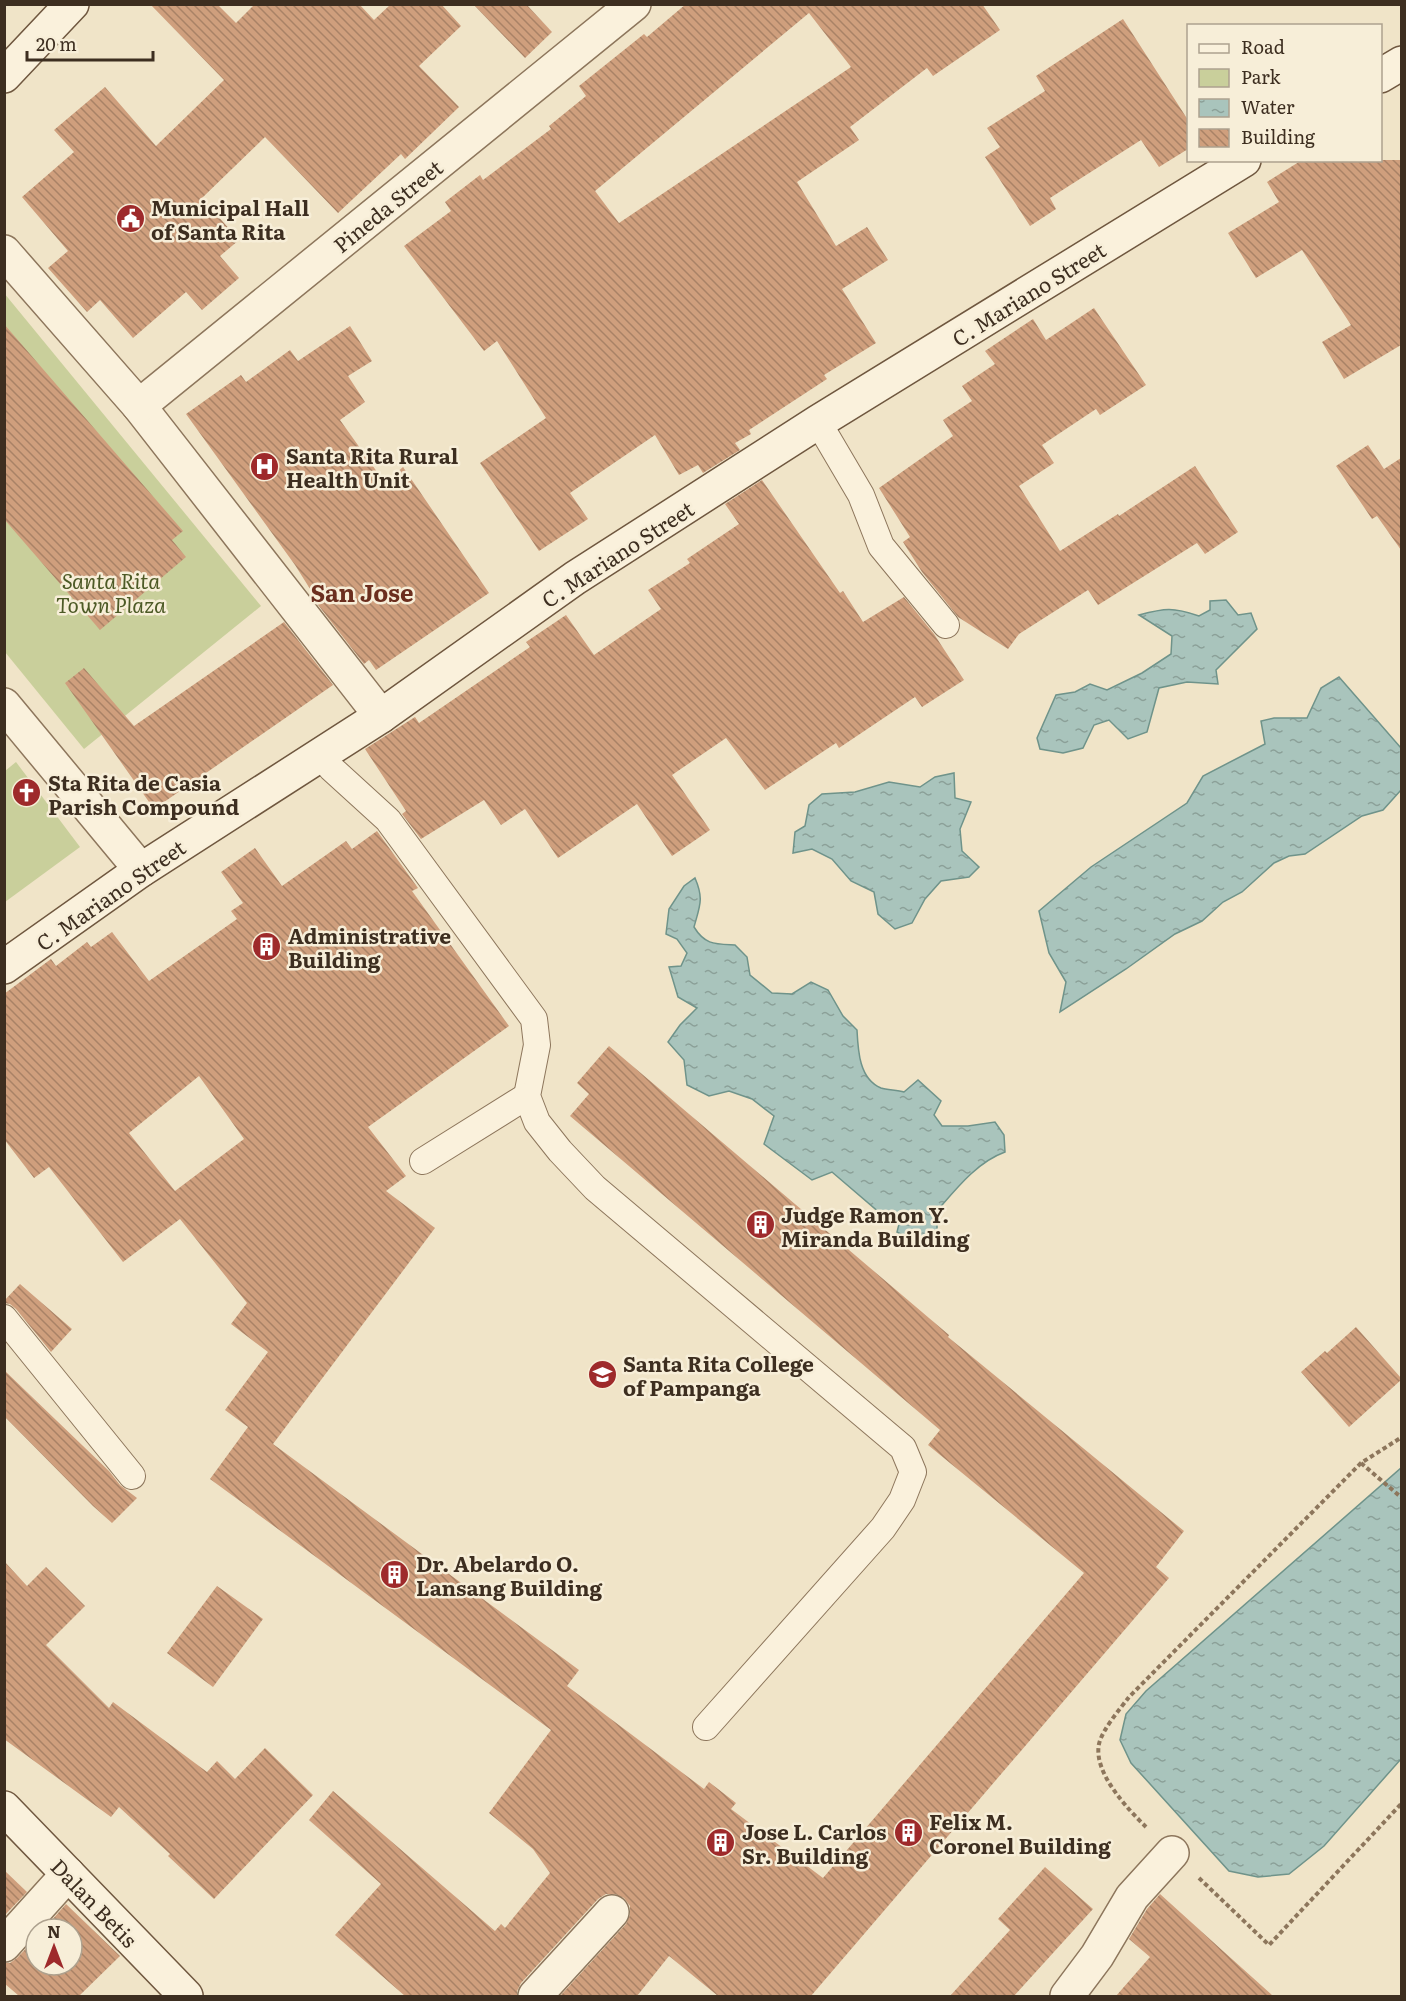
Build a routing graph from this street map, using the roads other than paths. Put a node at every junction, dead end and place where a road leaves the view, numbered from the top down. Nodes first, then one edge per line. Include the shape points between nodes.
1 (72, 4) edge
2 (634, 4) edge
3 (1401, 63) edge
4 (1382, 75) edge
5 (4, 76) edge
6 (1241, 162) edge
7 (4, 252) edge
8 (139, 406) junction
9 (818, 422) junction
10 (946, 625) dead end
11 (8, 716) edge
12 (381, 716) junction
13 (320, 755) junction
14 (141, 870) junction
15 (4, 967) edge
16 (527, 1096) junction
17 (423, 1161) dead end
18 (4, 1318) edge
19 (132, 1476) dead end
20 (706, 1727) dead end
21 (4, 1808) edge
22 (1172, 1853) road end
23 (68, 1874) junction
24 (612, 1912) dead end
25 (4, 1945) edge
26 (186, 1996) edge
27 (535, 1996) edge
28 (1066, 1996) edge

1 - 5 street
2 - 8 street, Pineda Street
3 - 4 street
6 - 9 street, C. Mariano Street
7 - 8 street
8 - 12 street
9 - 10 lane via 861,495 881,546
9 - 12 street, C. Mariano Street via 575,578
11 - 14 street
12 - 13 street, C. Mariano Street
13 - 14 street, C. Mariano Street
13 - 16 lane via 388,820 534,1018 537,1045
14 - 15 street, C. Mariano Street
16 - 17 lane
16 - 20 lane via 537,1122 596,1188 903,1448 913,1472 902,1500 883,1528
18 - 19 lane
21 - 23 street, Dalan Betis
22 - 28 street via 1131,1897 1097,1956
23 - 25 street
23 - 26 street, Dalan Betis
24 - 27 street

